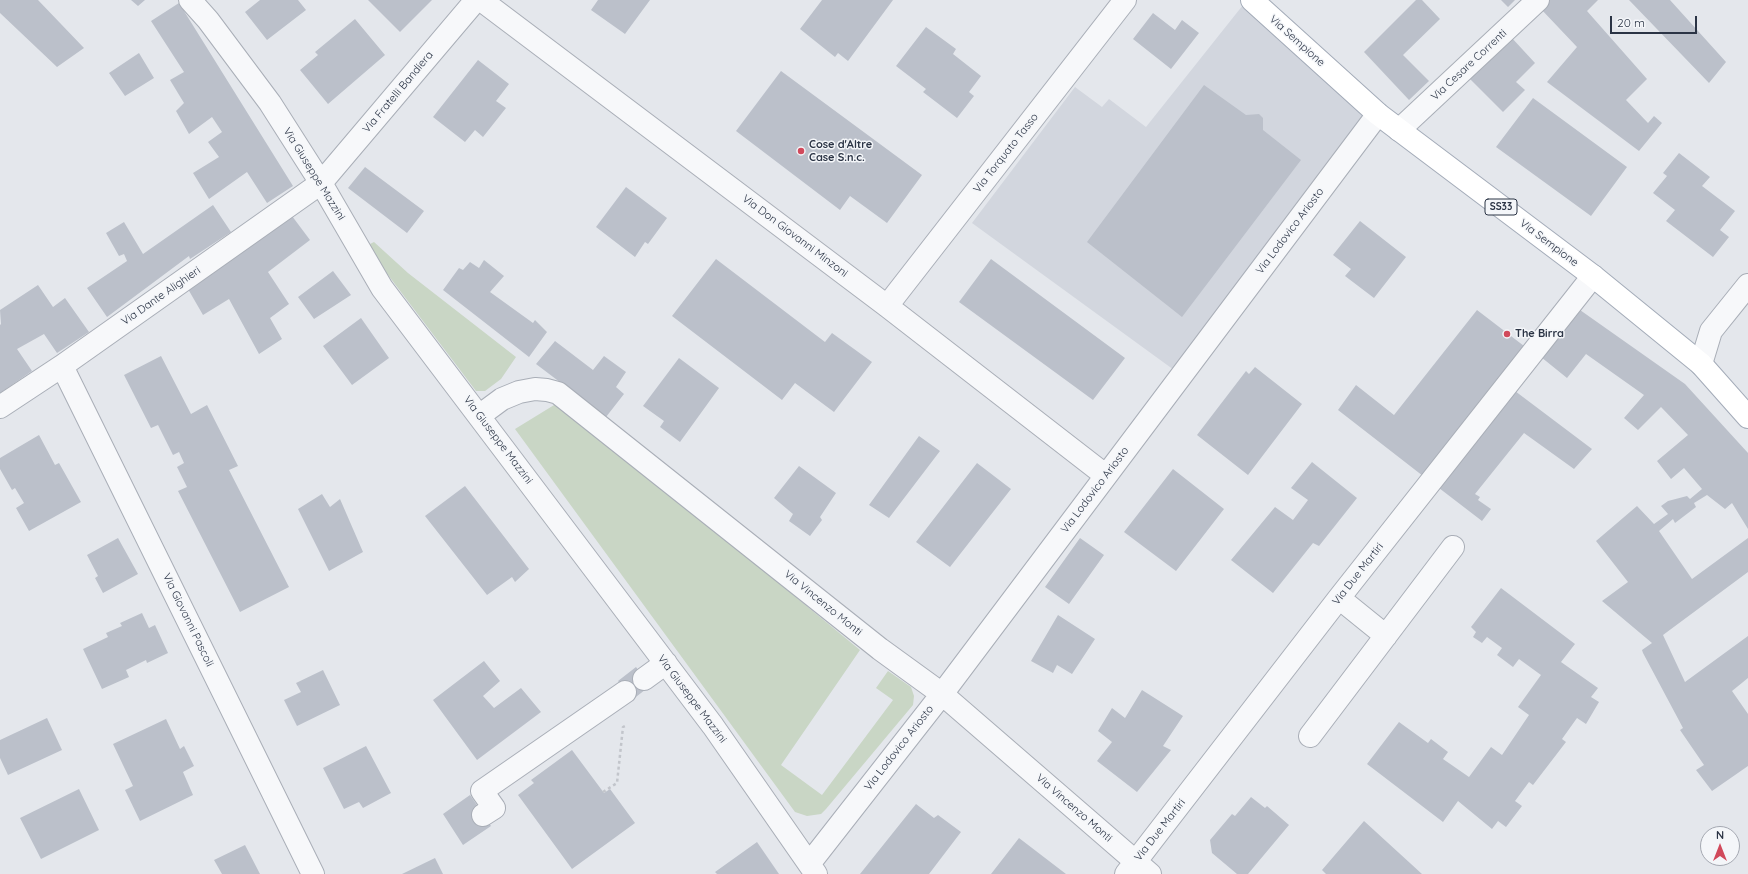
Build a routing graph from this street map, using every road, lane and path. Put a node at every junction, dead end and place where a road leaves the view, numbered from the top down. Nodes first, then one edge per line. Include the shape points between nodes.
1 (190, 0) edge
2 (476, 0) edge
3 (481, 0) edge
4 (1125, 0) edge
5 (1252, 0) edge
6 (1538, 0) edge
7 (1378, 114) junction
8 (1399, 130) junction
9 (320, 183) junction
10 (1593, 276) junction
11 (1748, 285) edge
12 (887, 306) junction
13 (1701, 364) junction
14 (62, 366) junction
15 (0, 407) edge
16 (479, 416) junction
17 (1748, 417) edge
18 (1106, 476) junction
19 (1453, 547) dead end
20 (1339, 598) junction
21 (1386, 636) junction
22 (666, 663) junction
23 (644, 679) dead end
24 (625, 692) dead end
25 (942, 694) junction
26 (627, 724) dead end
27 (1310, 736) dead end
28 (603, 792) dead end
29 (483, 815) dead end
30 (812, 869) edge
31 (1137, 870) edge
32 (313, 874) edge

1 - 9 street, Via Giuseppe Mazzini via 208,20 270,104
2 - 9 street, Via Fratelli Bandiera
3 - 12 street, Via Don Giovanni Minzoni
4 - 12 street, Via Torquato Tasso
5 - 7 main road, Via Sempione / SS33
6 - 8 street, Via Cesare Correnti
7 - 8 main road, Via Sempione / SS33
7 - 18 street, Via Lodovico Ariosto
8 - 10 main road, Via Sempione / SS33
9 - 14 street, Via Dante Alighieri
9 - 16 street, Via Giuseppe Mazzini via 382,288
10 - 13 main road, Via Sempione / SS33
10 - 20 street, Via Due Martiri
11 - 13 street via 1711,331
12 - 18 street, Via Don Giovanni Minzoni
13 - 17 main road, Via Sempione / SS33
14 - 15 street, Via Dante Alighieri
14 - 32 street, Via Giovanni Pascoli
16 - 22 street, Via Giuseppe Mazzini
16 - 25 street, Via Vincenzo Monti via 502,399 519,392 535,389 558,393 880,649
18 - 25 street, Via Lodovico Ariosto
19 - 21 street
20 - 21 street
20 - 31 street, Via Due Martiri
21 - 27 street
22 - 23 street
22 - 30 street, Via Giuseppe Mazzini
24 - 29 street via 482,791 494,808
25 - 30 street, Via Lodovico Ariosto
25 - 31 street, Via Vincenzo Monti
26 - 28 path via 623,727 617,783

